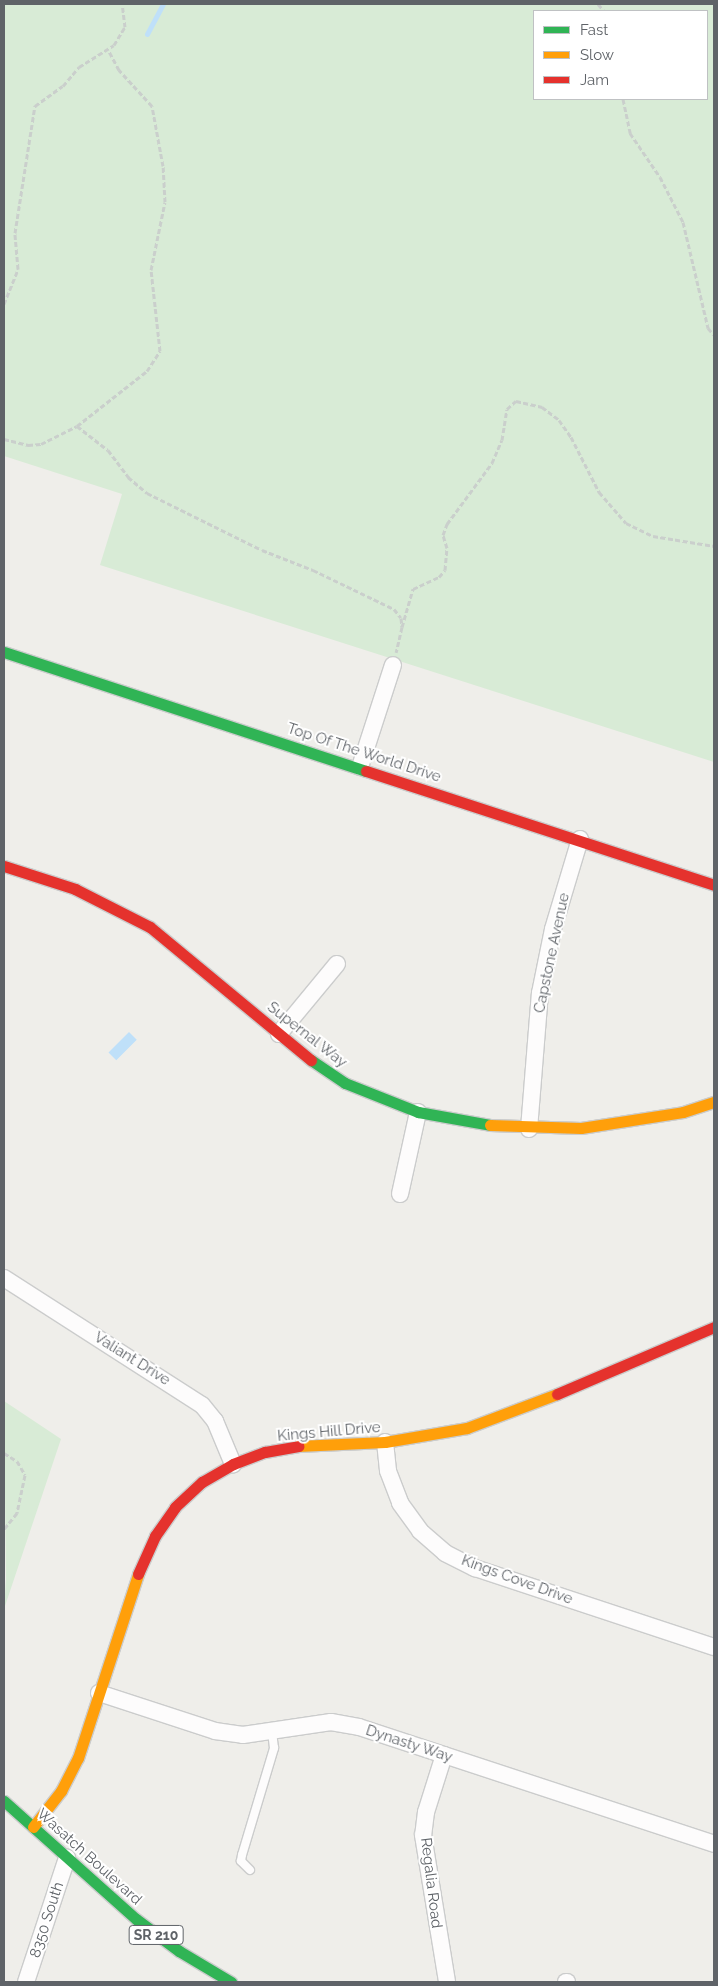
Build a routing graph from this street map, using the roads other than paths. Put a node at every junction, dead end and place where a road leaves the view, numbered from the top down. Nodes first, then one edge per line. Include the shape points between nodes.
1 (4, 652) edge
2 (393, 665) road end
3 (360, 767) junction
4 (580, 839) junction
5 (4, 866) edge
6 (714, 885) edge
7 (337, 964) dead end
8 (279, 1034) junction
9 (714, 1102) edge
10 (418, 1112) junction
11 (529, 1129) junction
12 (400, 1194) dead end
13 (4, 1278) edge
14 (714, 1327) edge
15 (385, 1442) junction
16 (233, 1464) junction
17 (714, 1647) edge
18 (99, 1693) junction
19 (272, 1732) junction
20 (444, 1755) junction
21 (4, 1801) edge
22 (33, 1827) junction
23 (714, 1844) edge
24 (67, 1858) junction
25 (250, 1870) dead end
26 (26, 1982) edge
27 (231, 1982) edge
28 (447, 1982) edge

1 - 3 street, Top Of The World Drive
2 - 3 street
3 - 4 street, Top Of The World Drive
4 - 6 street, Top Of The World Drive
4 - 11 street, Capstone Avenue via 553,929 540,993
5 - 8 street, Supernal Way via 100,899 134,917
7 - 8 street
8 - 10 street, Supernal Way via 345,1083
9 - 11 street, Supernal Way via 633,1122
10 - 11 street, Supernal Way via 471,1123
10 - 12 street
13 - 16 street, Valiant Drive via 202,1405 215,1421
14 - 15 street, Kings Hill Drive via 507,1415 467,1428
15 - 16 street, Kings Hill Drive via 300,1446 265,1452
15 - 17 street, Kings Cove Drive via 388,1471 400,1503 420,1531 445,1553 475,1568
16 - 18 street, Kings Hill Drive via 202,1482 175,1507 155,1536 140,1569
18 - 19 street, Dynasty Way via 215,1731 243,1735
18 - 22 street, Kings Hill Drive via 78,1758 61,1791
19 - 20 street, Dynasty Way via 331,1722 359,1727
19 - 25 lane via 274,1748 242,1855 241,1862
20 - 23 street, Dynasty Way
20 - 28 street, Regalia Road via 426,1812 423,1835
21 - 22 street, Wasatch Boulevard / SR 210
22 - 24 street, Wasatch Boulevard / SR 210
24 - 26 street, 8350 South
24 - 27 street, Wasatch Boulevard / SR 210 via 156,1935

